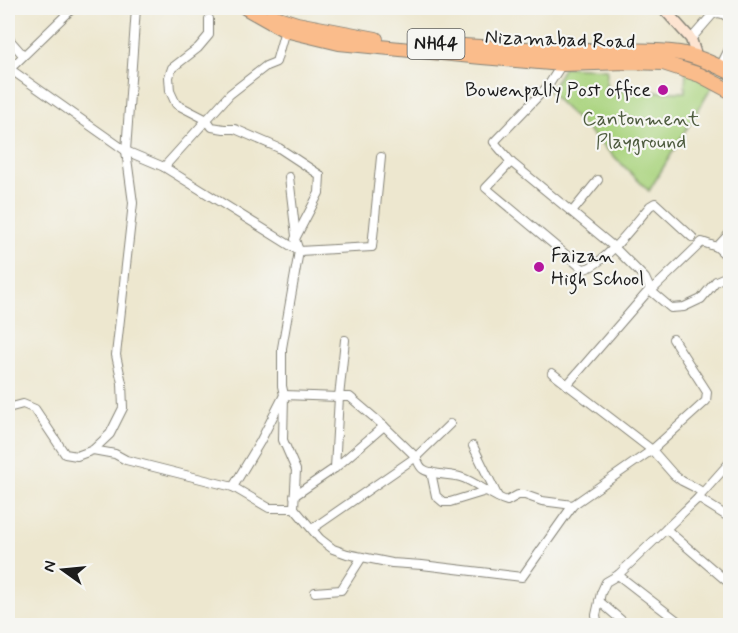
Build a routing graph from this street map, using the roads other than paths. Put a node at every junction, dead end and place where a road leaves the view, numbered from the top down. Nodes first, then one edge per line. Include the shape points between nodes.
1 (73, 8) edge
2 (136, 8) edge
3 (246, 8) edge
4 (260, 8) edge
5 (663, 8) edge
6 (714, 10) edge
7 (209, 19) dead end
8 (730, 20) edge
9 (285, 30) junction
10 (8, 38) edge
11 (691, 39) junction
12 (730, 47) edge
13 (23, 55) junction
14 (697, 58) junction
15 (562, 64) junction
16 (8, 69) edge
17 (725, 70) edge
18 (730, 91) edge
19 (207, 120) junction
20 (126, 152) junction
21 (381, 157) dead end
22 (511, 162) junction
23 (164, 167) junction
24 (289, 177) dead end
25 (598, 180) dead end
26 (572, 212) junction
27 (730, 233) edge
28 (296, 237) junction
29 (692, 237) dead end
30 (614, 247) junction
31 (717, 247) junction
32 (299, 251) junction
33 (730, 259) edge
34 (730, 275) edge
35 (651, 290) junction
36 (673, 339) dead end
37 (345, 340) dead end
38 (552, 373) dead end
39 (567, 385) junction
40 (284, 395) junction
41 (339, 397) junction
42 (8, 408) edge
43 (450, 424) dead end
44 (384, 426) junction
45 (472, 446) dead end
46 (93, 450) junction
47 (652, 450) junction
48 (416, 457) junction
49 (730, 462) edge
50 (335, 468) junction
51 (430, 472) junction
52 (233, 487) junction
53 (486, 491) junction
54 (700, 495) junction
55 (294, 496) junction
56 (499, 499) junction
57 (573, 505) junction
58 (294, 508) junction
59 (730, 518) edge
60 (312, 529) junction
61 (666, 529) junction
62 (362, 557) junction
63 (618, 575) junction
64 (730, 584) edge
65 (315, 592) dead end
66 (599, 601) junction
67 (598, 626) edge
68 (628, 626) edge
69 (684, 626) edge

1 - 13 street
2 - 20 street
3 - 9 highway, Nizamabad Road / NH44
4 - 14 highway, Nizamabad Road / NH44 via 297,24 390,41 508,49 644,51
5 - 11 main road
6 - 8 street
6 - 11 street
7 - 19 street via 209,35 172,68 169,77 176,104
9 - 15 highway, Nizamabad Road / NH44 via 339,43
9 - 19 street via 276,62 230,94
10 - 13 street
11 - 14 main road
12 - 17 street
13 - 16 street
14 - 17 highway, Nizamabad Road / NH44
15 - 18 highway, Nizamabad Road / NH44 via 663,63 700,75
15 - 22 street via 548,86 494,142
16 - 20 street
19 - 23 street
19 - 28 street via 212,127 235,129 279,148 320,175 319,193
20 - 23 street
20 - 46 street via 133,203 116,355 123,408 110,434
21 - 32 street via 372,247
22 - 26 street
22 - 30 street via 486,188 583,269
23 - 32 street
24 - 28 street
25 - 26 street
26 - 30 street
27 - 31 street
28 - 32 street
29 - 30 street via 655,203
30 - 35 street via 645,278
31 - 33 street
31 - 35 street via 702,242
32 - 40 street via 282,348
34 - 35 street via 716,281 701,299 684,307 671,308
35 - 39 street
36 - 47 street via 707,392 706,401
37 - 41 street
38 - 39 street
39 - 47 street
40 - 41 street
40 - 52 street
40 - 55 street via 283,440 296,470
41 - 44 street via 350,397
41 - 50 street
42 - 46 street via 23,405 35,409 65,454 77,456
43 - 48 street
44 - 48 street
44 - 50 street
45 - 56 street
46 - 52 street
47 - 54 street via 674,475
47 - 57 street
48 - 51 street via 420,467
48 - 60 street
49 - 54 street
50 - 55 street
51 - 53 street via 470,480
51 - 53 street via 436,496 443,502
52 - 58 street via 269,508
53 - 56 street
54 - 59 street
54 - 61 street
55 - 58 street
56 - 57 street via 507,501 525,495
57 - 62 street via 522,577
58 - 60 street
60 - 62 street via 333,549
61 - 63 street
61 - 64 street
62 - 65 street via 340,590
63 - 66 street via 606,582
63 - 69 street
66 - 67 street
66 - 68 street

